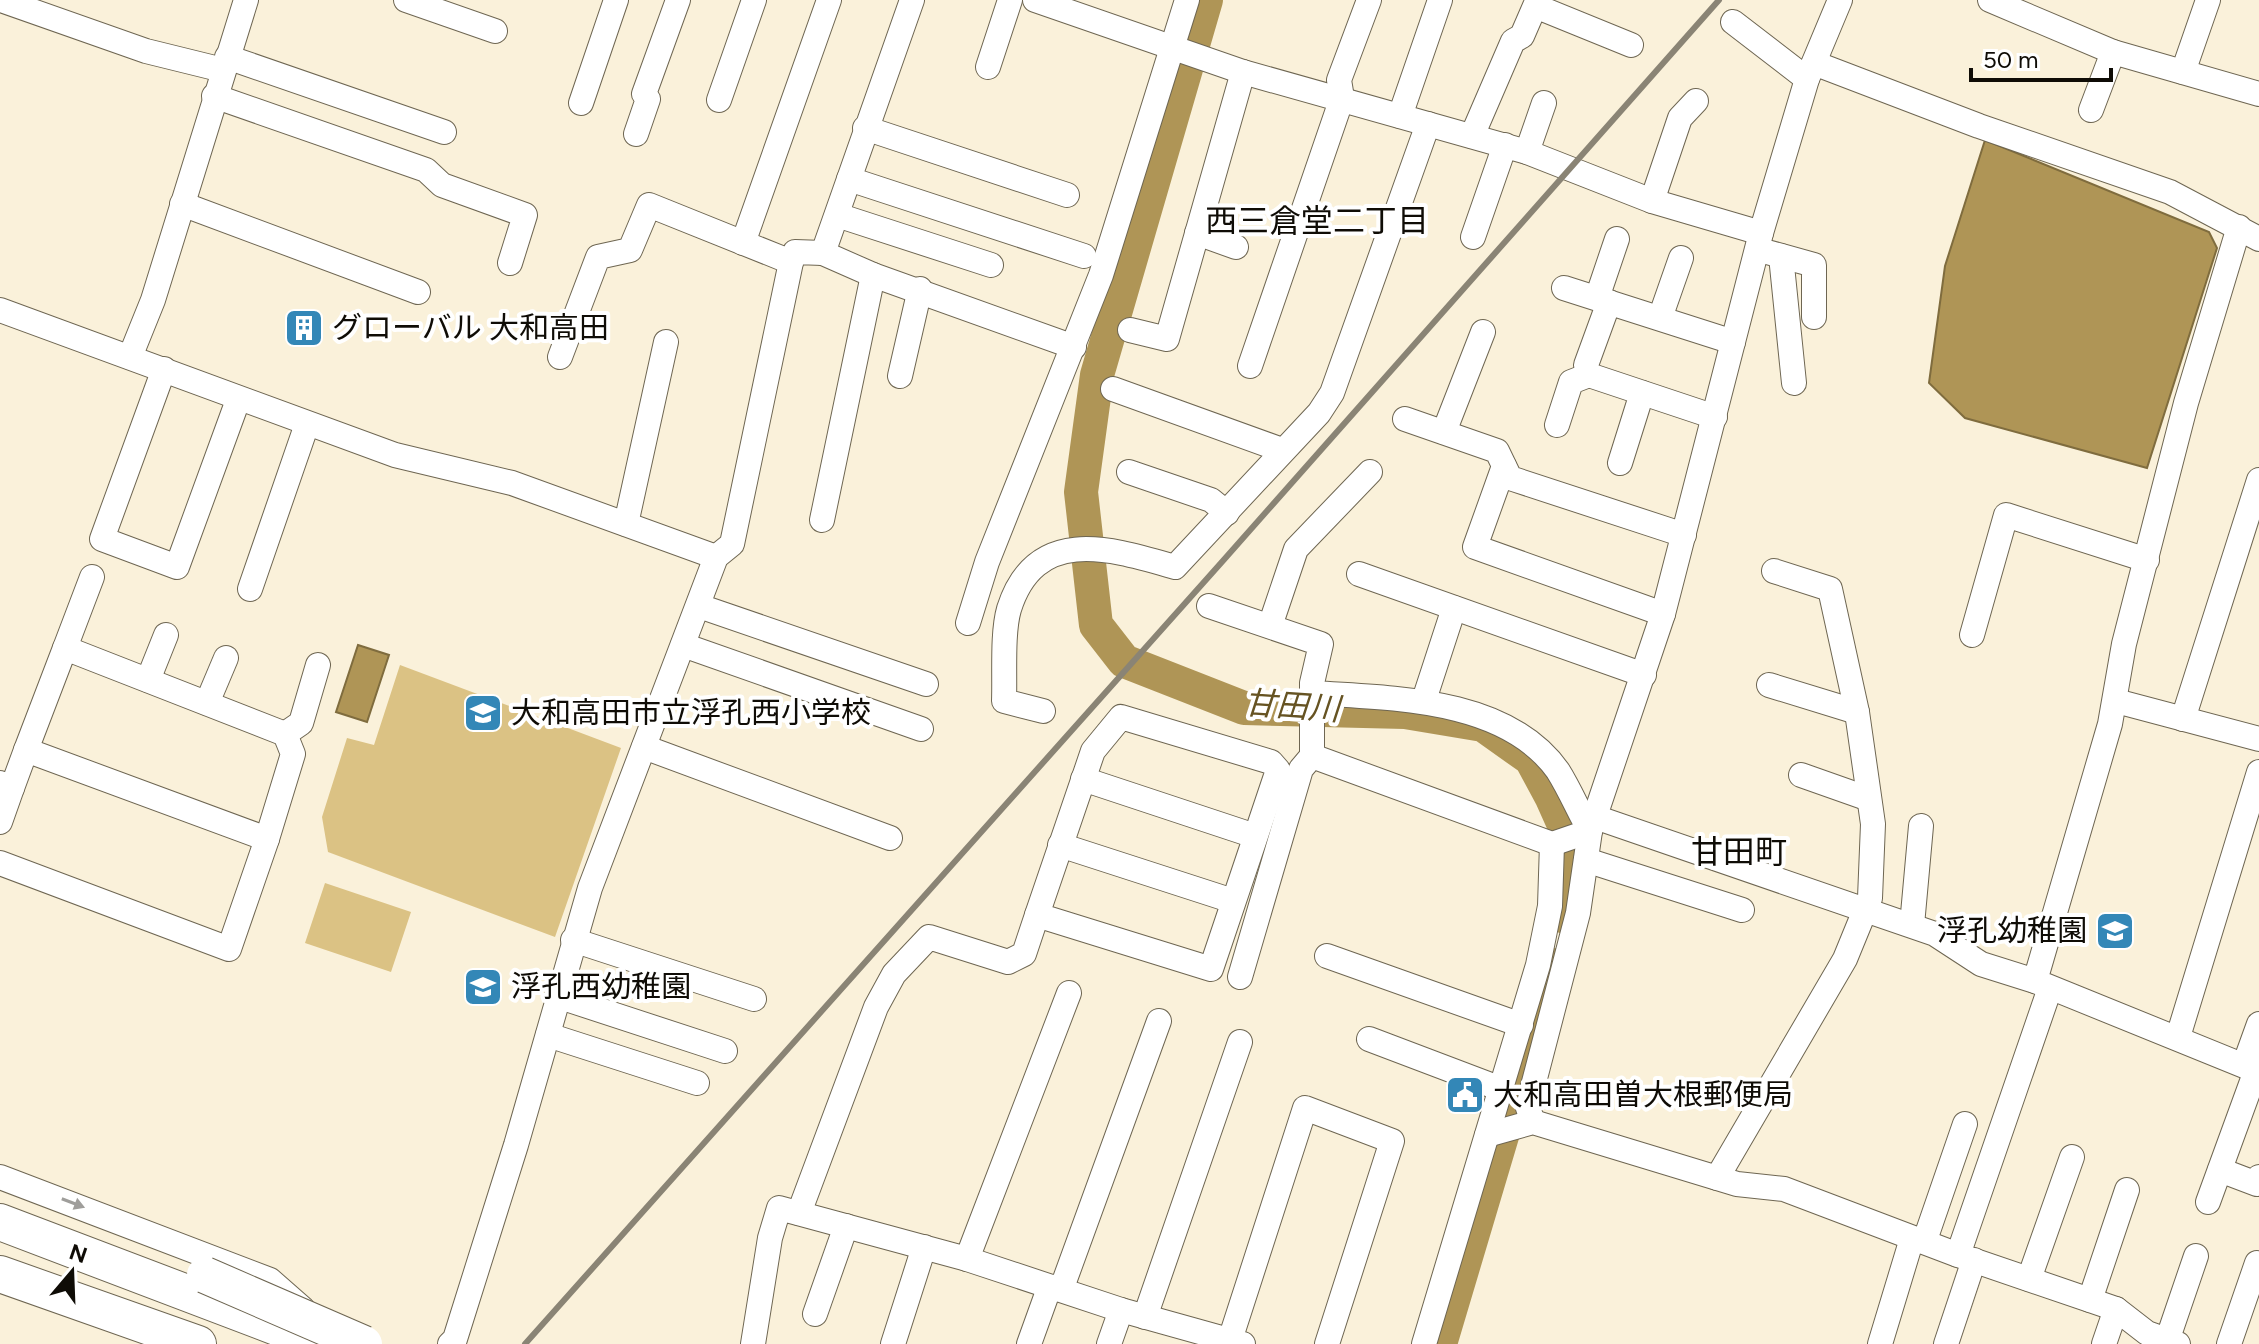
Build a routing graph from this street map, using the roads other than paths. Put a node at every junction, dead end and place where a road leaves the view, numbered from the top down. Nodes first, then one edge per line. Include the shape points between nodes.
1 (1, 0) edge
2 (246, 0) edge
3 (406, 0) edge
4 (616, 0) edge
5 (678, 0) edge
6 (754, 0) edge
7 (829, 0) edge
8 (912, 0) edge
9 (1010, 0) edge
10 (1035, 0) edge
11 (1187, 0) edge
12 (1369, 0) edge
13 (1440, 0) edge
14 (1840, 0) edge
15 (2208, 0) edge
16 (2001, 2) edge
17 (1733, 22) dead end
18 (495, 31) dead end
19 (1631, 45) dead end
20 (1172, 46) junction
21 (2113, 52) junction
22 (225, 64) junction
23 (988, 67) dead end
24 (1810, 71) junction
25 (1243, 72) junction
26 (2183, 72) junction
27 (2259, 94) edge
28 (214, 96) junction
29 (1342, 98) junction
30 (719, 100) dead end
31 (1696, 101) dead end
32 (581, 103) dead end
33 (1544, 103) dead end
34 (2091, 110) dead end
35 (1400, 116) junction
36 (1428, 124) junction
37 (865, 128) junction
38 (444, 132) dead end
39 (636, 134) dead end
40 (1472, 136) junction
41 (1516, 148) junction
42 (849, 179) junction
43 (1067, 195) dead end
44 (1652, 201) junction
45 (182, 204) junction
46 (837, 215) junction
47 (1197, 233) junction
48 (2249, 233) edge
49 (1473, 237) dead end
50 (1617, 239) dead end
51 (1759, 241) junction
52 (743, 243) junction
53 (1236, 247) dead end
54 (823, 253) junction
55 (1084, 256) dead end
56 (1781, 256) junction
57 (1681, 258) dead end
58 (791, 262) junction
59 (510, 263) dead end
60 (991, 265) dead end
61 (873, 275) junction
62 (1564, 288) dead end
63 (920, 289) junction
64 (418, 292) dead end
65 (1603, 300) junction
66 (0, 310) edge
67 (1814, 317) dead end
68 (1660, 318) junction
69 (1130, 330) dead end
70 (1483, 332) dead end
71 (666, 342) dead end
72 (1733, 342) junction
73 (1074, 347) junction
74 (130, 357) junction
75 (560, 357) dead end
76 (1250, 366) dead end
77 (164, 369) junction
78 (1589, 375) junction
79 (900, 376) dead end
80 (1794, 383) dead end
81 (1113, 389) dead end
82 (1642, 393) junction
83 (238, 400) junction
84 (1715, 417) junction
85 (1405, 419) dead end
86 (307, 424) junction
87 (1557, 425) dead end
88 (1444, 432) junction
89 (1282, 450) junction
90 (1620, 463) dead end
91 (1504, 466) junction
92 (1129, 472) dead end
93 (1370, 472) dead end
94 (2259, 480) edge
95 (1227, 513) junction
96 (822, 520) dead end
97 (626, 524) junction
98 (1684, 535) junction
99 (716, 557) junction
100 (2147, 560) junction
101 (1774, 571) dead end
102 (1359, 574) dead end
103 (92, 577) dead end
104 (250, 589) dead end
105 (699, 606) junction
106 (1209, 606) dead end
107 (1454, 608) junction
108 (1663, 614) junction
109 (968, 623) dead end
110 (1270, 626) junction
111 (166, 635) dead end
112 (1972, 635) dead end
113 (683, 645) junction
114 (65, 648) junction
115 (226, 658) dead end
116 (318, 665) dead end
117 (1644, 675) junction
118 (148, 680) junction
119 (926, 684) dead end
120 (1769, 685) dead end
121 (1312, 693) junction
122 (1424, 700) junction
123 (2116, 701) junction
124 (207, 703) junction
125 (1043, 711) dead end
126 (1857, 712) junction
127 (2183, 719) junction
128 (921, 729) dead end
129 (285, 734) junction
130 (2259, 739) edge
131 (644, 747) junction
132 (26, 750) junction
133 (1312, 756) junction
134 (2259, 772) edge
135 (1801, 775) dead end
136 (1083, 779) junction
137 (6, 785) edge
138 (1869, 799) junction
139 (0, 822) edge
140 (1592, 824) junction
141 (1921, 826) dead end
142 (1255, 836) junction
143 (890, 838) dead end
144 (267, 839) junction
145 (1552, 844) junction
146 (1060, 845) junction
147 (1586, 860) junction
148 (0, 863) edge
149 (1233, 901) junction
150 (1865, 909) junction
151 (1742, 910) dead end
152 (1037, 915) junction
153 (1912, 925) junction
154 (573, 940) junction
155 (1327, 956) dead end
156 (1240, 977) dead end
157 (2042, 984) junction
158 (1069, 993) dead end
159 (557, 996) junction
160 (754, 999) dead end
161 (1159, 1021) dead end
162 (2259, 1024) edge
163 (1521, 1025) junction
164 (548, 1035) junction
165 (2178, 1037) junction
166 (1369, 1039) dead end
167 (1240, 1042) dead end
168 (725, 1051) dead end
169 (2254, 1071) edge
170 (697, 1083) dead end
171 (1501, 1089) junction
172 (1528, 1123) junction
173 (1965, 1124) dead end
174 (1491, 1132) junction
175 (2072, 1157) dead end
176 (2220, 1170) junction
177 (0, 1177) edge
178 (2259, 1177) edge
179 (1717, 1178) junction
180 (2127, 1190) dead end
181 (0, 1198) edge
182 (2208, 1202) dead end
183 (799, 1213) junction
184 (0, 1222) edge
185 (846, 1226) junction
186 (1920, 1241) junction
187 (924, 1247) junction
188 (0, 1249) edge
189 (2196, 1256) dead end
190 (1966, 1258) junction
191 (967, 1259) junction
192 (2257, 1263) edge
193 (0, 1274) edge
194 (2029, 1279) junction
195 (1053, 1288) junction
196 (0, 1291) edge
197 (2090, 1300) junction
198 (2116, 1309) junction
199 (1121, 1310) junction
200 (815, 1314) dead end
201 (1145, 1317) junction
202 (1236, 1342) edge
203 (2172, 1342) edge
204 (147, 1344) edge
205 (198, 1344) edge
206 (254, 1344) edge
207 (321, 1344) edge
208 (340, 1344) edge
209 (364, 1344) edge
210 (450, 1344) edge
211 (753, 1344) edge
212 (893, 1344) edge
213 (1029, 1344) edge
214 (1109, 1344) edge
215 (1327, 1344) edge
216 (1424, 1344) edge
217 (1880, 1344) edge
218 (1946, 1344) edge
219 (2104, 1344) edge
220 (2229, 1344) edge

1 - 22 street via 146,51
2 - 22 street
3 - 18 street
4 - 32 street
5 - 39 street via 644,94 648,99
6 - 30 street
7 - 52 street
8 - 37 street
9 - 23 street
10 - 20 street
11 - 20 street
12 - 29 street via 1339,80
13 - 35 street
14 - 24 street
15 - 26 street
16 - 21 street
17 - 24 street
19 - 40 street via 1535,6 1522,36 1513,41
20 - 25 street
20 - 73 street
21 - 26 street
21 - 34 street
22 - 28 street
22 - 38 street
24 - 48 street via 2170,192
24 - 51 street
25 - 29 street
25 - 47 street
26 - 27 street
28 - 45 street
28 - 59 street via 426,170 442,185 525,215
29 - 35 street
29 - 76 street
31 - 44 street via 1680,118
33 - 41 street
35 - 36 street
36 - 40 street
36 - 89 street via 1332,393
37 - 42 street
37 - 43 street
40 - 41 street
41 - 44 street
41 - 49 street
42 - 46 street
42 - 55 street
44 - 51 street
45 - 64 street
45 - 74 street
46 - 54 street
46 - 60 street
47 - 53 street
47 - 69 street via 1167,339
48 - 100 street via 2186,403
50 - 65 street
51 - 56 street
51 - 72 street
52 - 58 street
52 - 75 street via 649,205 630,250 598,257
54 - 58 street via 795,252
54 - 61 street
56 - 67 street via 1814,265
56 - 80 street
57 - 68 street
58 - 99 street via 732,544
61 - 63 street
61 - 96 street
62 - 65 street
63 - 73 street
63 - 79 street
65 - 68 street
65 - 78 street via 1586,365
66 - 74 street
68 - 72 street
70 - 88 street
71 - 97 street
72 - 84 street
73 - 109 street via 987,562
74 - 77 street
77 - 83 street
77 - 83 street via 102,539 177,567
78 - 82 street
78 - 87 street via 1571,382
81 - 89 street
82 - 84 street
82 - 90 street
83 - 86 street
84 - 98 street
85 - 88 street
86 - 97 street via 395,455 512,483
86 - 104 street
88 - 91 street via 1497,451
89 - 95 street
91 - 98 street via 1510,478
91 - 108 street via 1475,547
92 - 95 street via 1211,500
93 - 110 street via 1296,549
94 - 127 street
95 - 125 street via 1175,567 1097,547 1050,555 1026,575 1009,610 1004,701
97 - 99 street
98 - 108 street
99 - 105 street
100 - 112 street via 2006,515
100 - 123 street via 2124,644
101 - 126 street via 1830,589
102 - 107 street
103 - 114 street
105 - 113 street
105 - 119 street
106 - 110 street
107 - 117 street
107 - 122 street
108 - 117 street
110 - 121 street via 1321,644
111 - 118 street
113 - 128 street
113 - 131 street
114 - 118 street
114 - 132 street
115 - 124 street
116 - 129 street via 301,723
117 - 140 street
118 - 124 street
120 - 126 street
121 - 122 street
121 - 133 street
122 - 140 street via 1486,719 1532,744 1557,770
123 - 127 street
123 - 157 street
124 - 129 street
126 - 138 street
127 - 130 street
129 - 144 street via 293,754
131 - 143 street
131 - 154 street
132 - 137 street
132 - 144 street
133 - 145 street
133 - 156 street via 1301,769
134 - 165 street
135 - 138 street
136 - 142 street
136 - 142 street via 1093,751 1121,717 1271,762 1278,770
136 - 146 street
137 - 139 street
138 - 150 street via 1873,824
140 - 145 street
140 - 147 street
140 - 150 street
141 - 153 street
142 - 149 street
144 - 148 street via 229,949
145 - 163 street via 1550,906
146 - 149 street
146 - 152 street
147 - 151 street
147 - 172 street
149 - 152 street via 1211,969
150 - 153 street
150 - 179 street via 1845,959
152 - 183 street via 1024,954 1008,962 929,937 894,974 876,1007
153 - 157 street via 1981,964
154 - 159 street
154 - 160 street
155 - 163 street
157 - 165 street
157 - 190 street
158 - 191 street
159 - 164 street
159 - 168 street
161 - 195 street via 1064,1282
162 - 169 street via 2246,1060
163 - 171 street
164 - 170 street
164 - 210 street
165 - 169 street
166 - 171 street
167 - 201 street
169 - 176 street
171 - 174 street
172 - 174 street
172 - 179 street
173 - 186 street via 1926,1237
174 - 216 street
175 - 194 street
176 - 178 street via 2257,1184
176 - 182 street
177 -> 208 street via 270,1280
179 - 186 street via 1784,1189
180 - 197 street
181 - 209 highway, bridge via 205,1275
183 - 185 street
183 - 211 street via 779,1208
184 - 207 highway
185 - 187 street
185 - 200 street
186 - 190 street
186 - 217 street via 1910,1245
187 - 191 street
187 - 212 street
188 - 206 highway
189 - 203 street
190 - 194 street
190 - 218 street
191 - 195 street
192 - 220 street
193 - 205 highway
194 - 197 street
195 - 199 street
195 - 213 street
196 - 204 street
197 - 198 street
198 - 203 street via 2147,1333
198 - 219 street
199 - 201 street
199 - 214 street
201 - 202 street
202 - 215 street via 1305,1108 1392,1141

